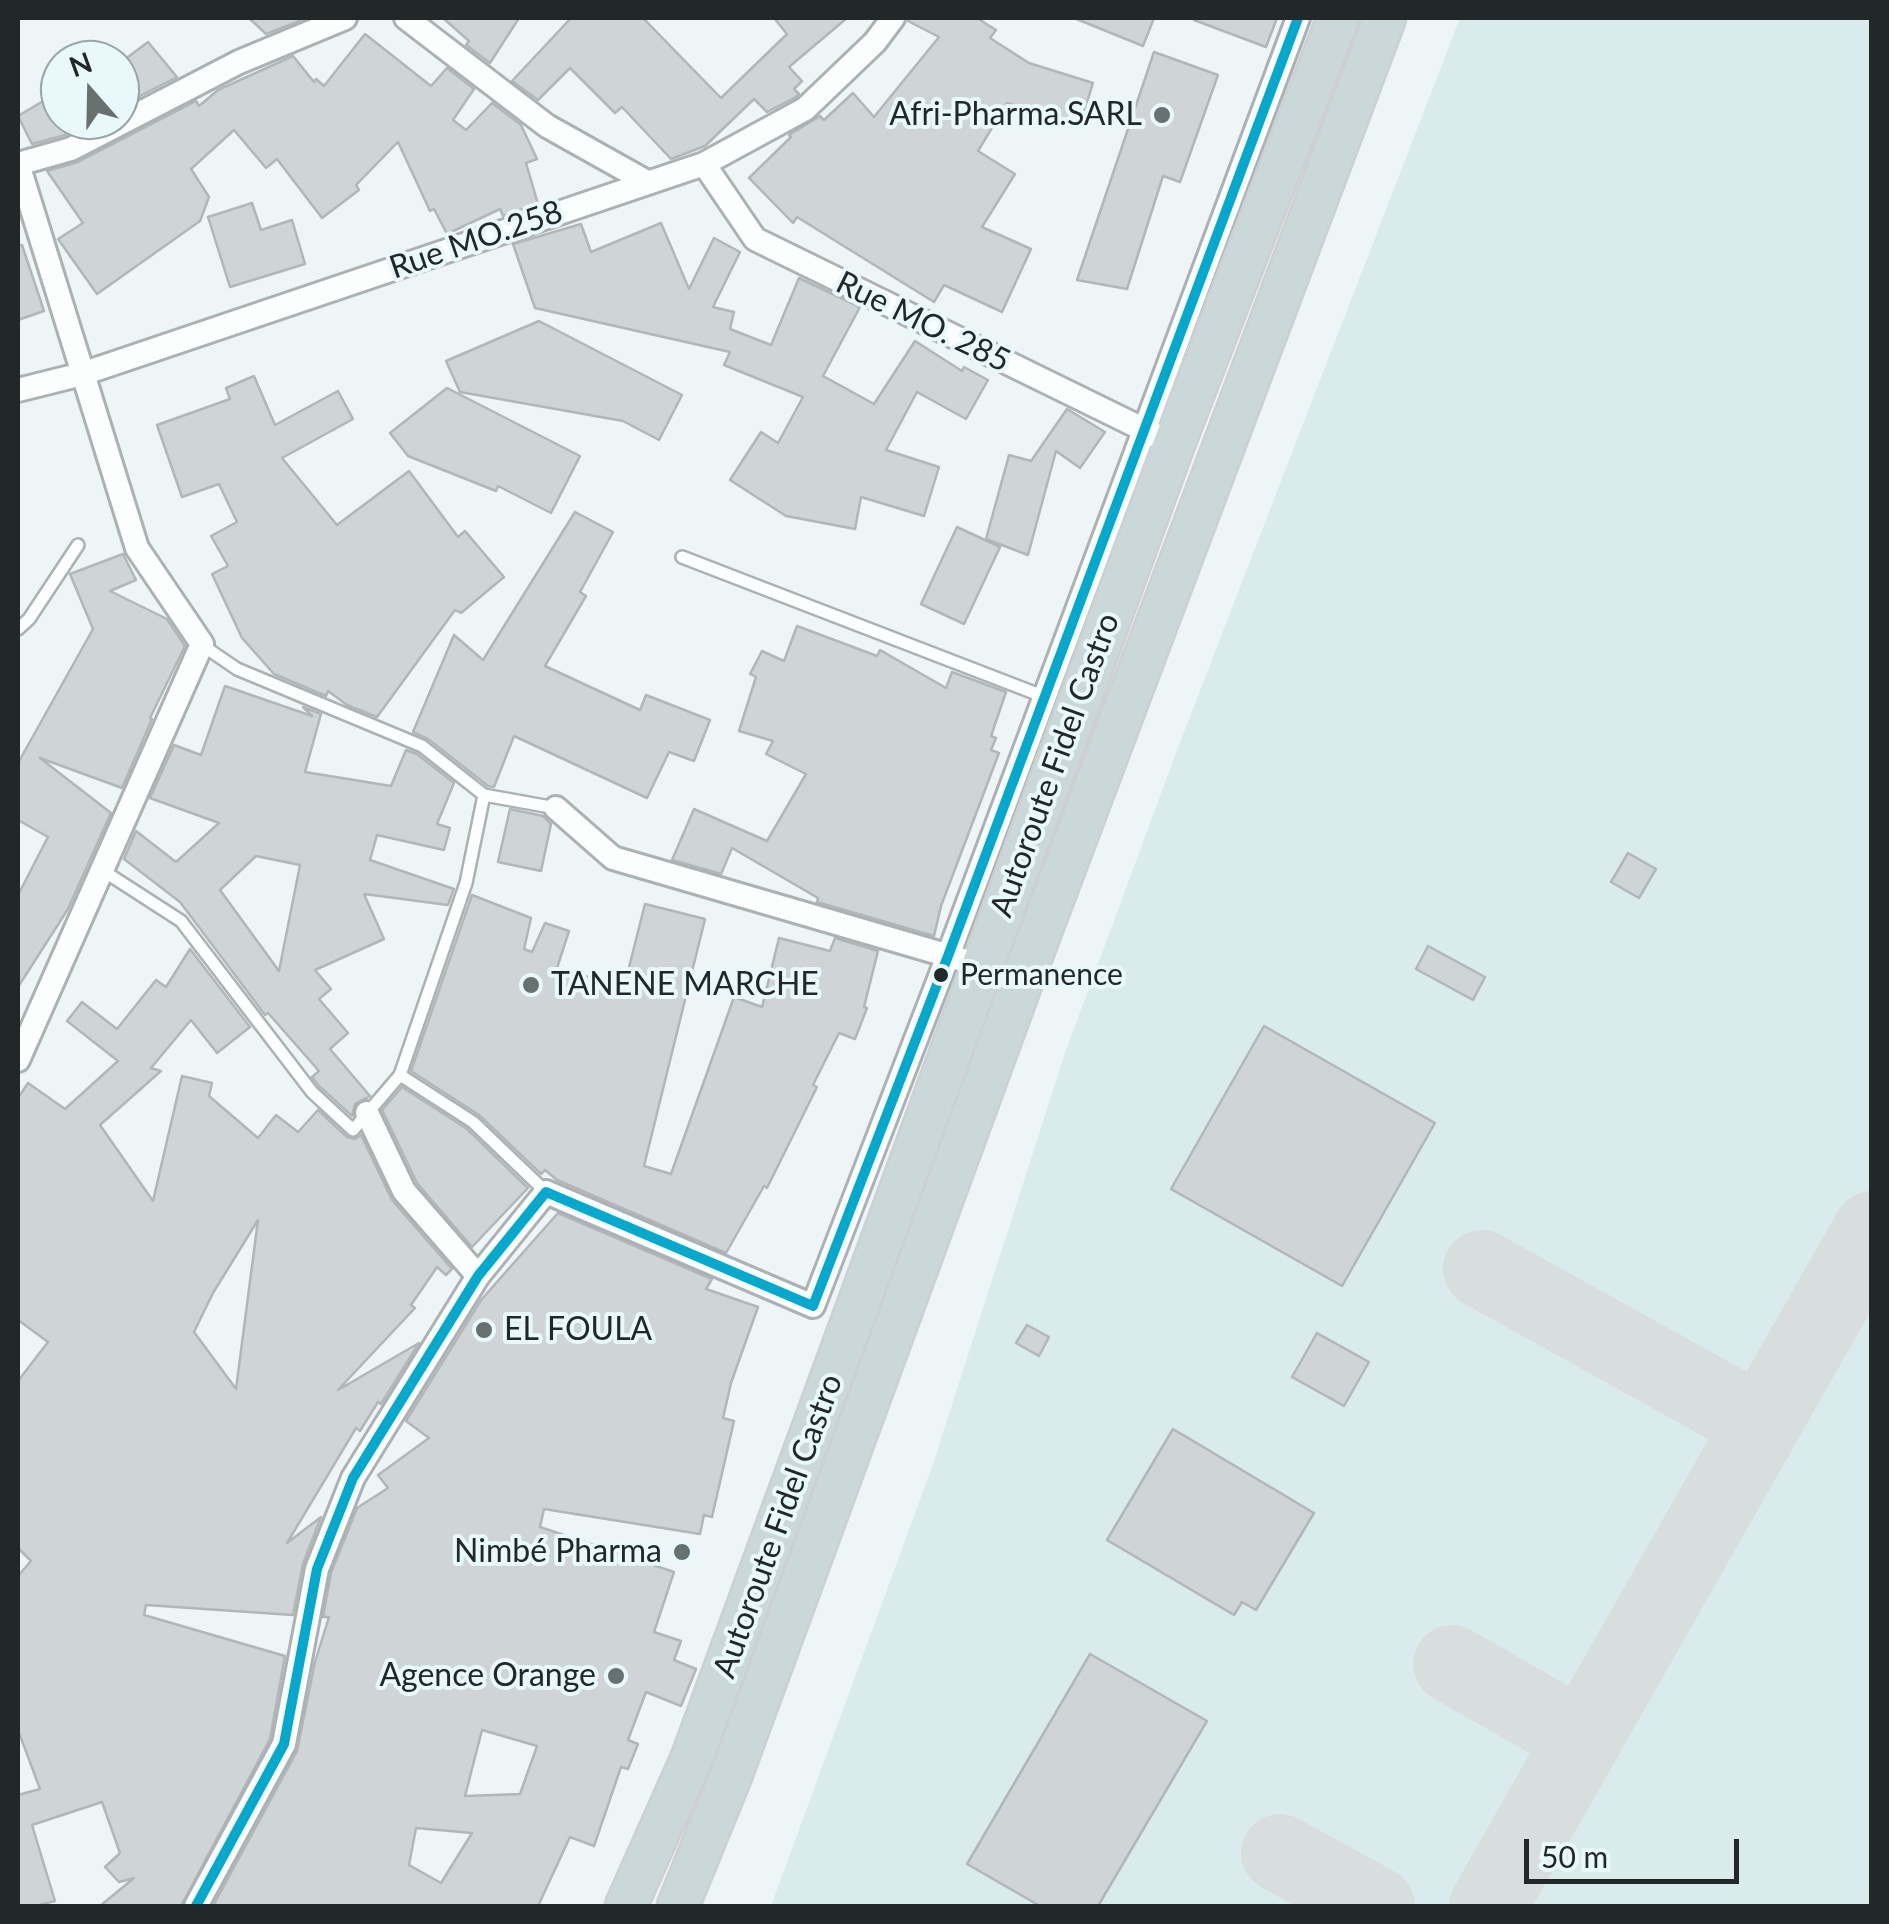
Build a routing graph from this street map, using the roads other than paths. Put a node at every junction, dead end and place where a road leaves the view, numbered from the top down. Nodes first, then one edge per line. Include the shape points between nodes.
1 (346, 18) edge
2 (406, 18) edge
3 (893, 18) edge
4 (1298, 18) edge
5 (1338, 18) edge
6 (1385, 18) edge
7 (18, 164) edge
8 (704, 164) junction
9 (647, 182) junction
10 (82, 374) junction
11 (18, 390) edge
12 (1159, 437) junction
13 (78, 545) dead end
14 (682, 556) dead end
15 (18, 629) edge
16 (202, 644) junction
17 (1045, 696) junction
18 (484, 795) junction
19 (556, 808) joint
20 (102, 870) junction
21 (964, 961) junction
22 (18, 1060) edge
23 (400, 1075) junction
24 (367, 1113) junction
25 (546, 1192) junction
26 (478, 1276) junction
27 (196, 1906) edge
28 (626, 1906) edge
29 (678, 1906) edge

1 - 7 street via 240,62 72,150
2 - 9 street via 547,126
3 - 8 street, Rue MO.258 via 804,109
4 - 12 street
5 - 12 highway, Autoroute Fidel Castro
6 - 29 highway, Autoroute Fidel Castro
7 - 10 street
8 - 9 street, Rue MO.258
8 - 12 street, Rue MO. 285 via 755,240
9 - 10 street, Rue MO.258
10 - 11 street, Rue MO.258
10 - 16 street via 136,548
12 - 17 street
12 - 21 highway, Autoroute Fidel Castro
13 - 15 lane
14 - 17 lane
16 - 18 lane via 237,669 422,746
16 - 20 street
17 - 21 street
18 - 19 lane
18 - 23 lane via 466,884
19 - 21 street via 613,858
20 - 22 street
20 - 24 lane via 181,921 312,1092 353,1130
21 - 25 street via 813,1306
21 - 28 highway, Autoroute Fidel Castro via 692,1760
23 - 24 lane
23 - 25 lane via 473,1122
24 - 26 street via 404,1192
25 - 26 street
26 - 27 street via 353,1478 317,1569 284,1744

